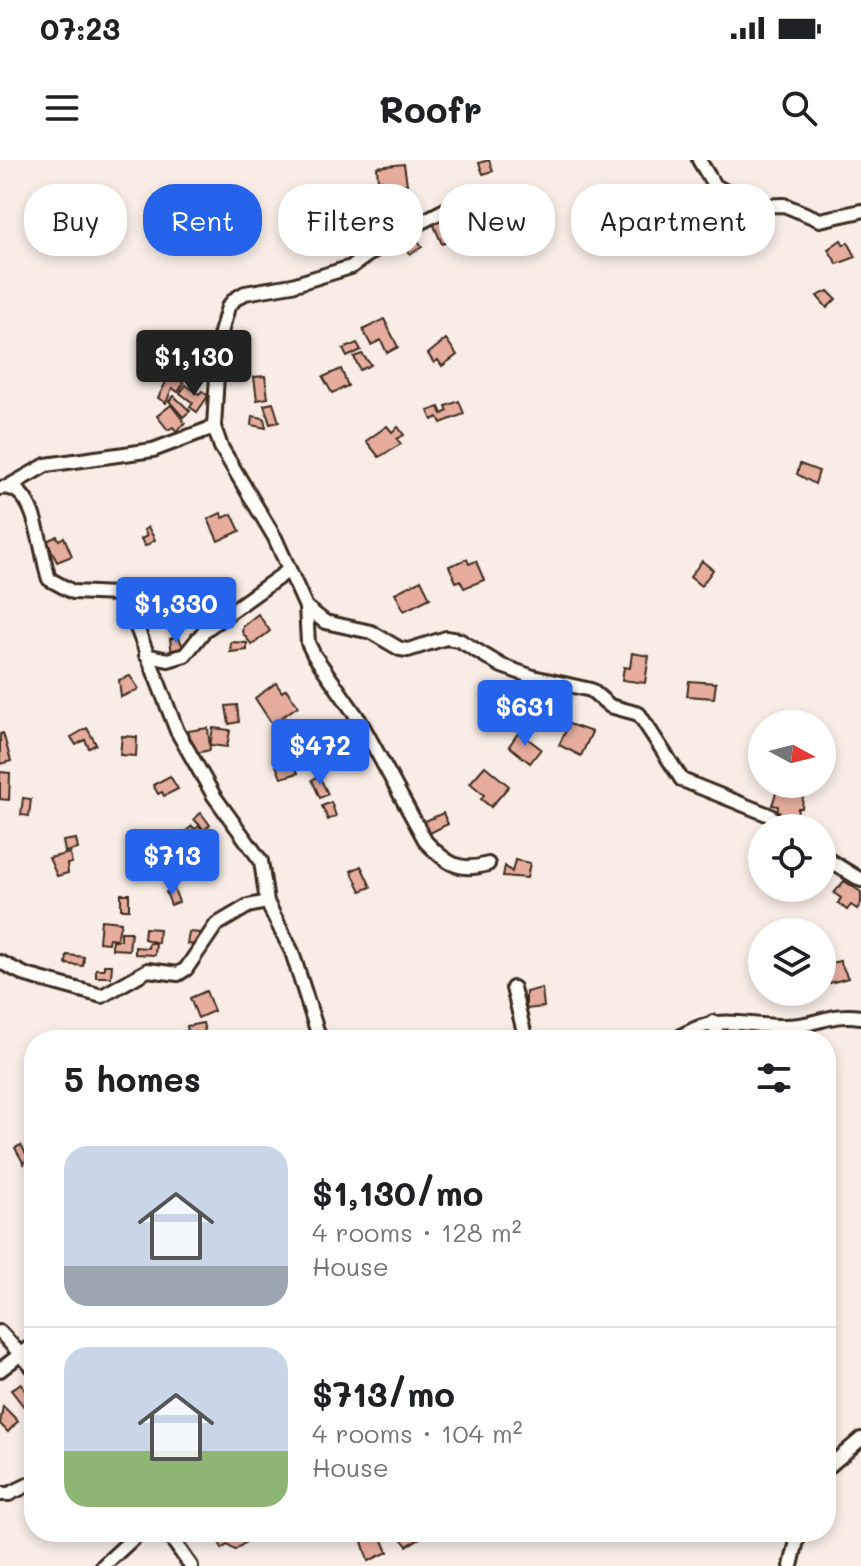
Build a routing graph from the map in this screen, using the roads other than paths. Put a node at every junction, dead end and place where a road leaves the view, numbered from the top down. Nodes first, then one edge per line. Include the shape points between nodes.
1 (699, 160) edge
2 (861, 211) edge
3 (439, 213) edge
4 (214, 427) junction
5 (4, 487) edge
6 (289, 570) junction
7 (306, 607) junction
8 (146, 655) junction
9 (767, 814) edge
10 (488, 864) dead end
11 (836, 865) edge
12 (861, 880) edge
13 (267, 902) junction
14 (0, 962) edge
15 (513, 988) dead end
16 (861, 1017) edge
17 (713, 1022) junction
18 (317, 1030) edge
19 (524, 1030) edge
20 (696, 1030) edge
21 (716, 1030) edge
22 (0, 1332) edge
23 (22, 1354) junction
24 (24, 1356) edge
25 (0, 1370) edge
26 (861, 1439) edge
27 (836, 1460) edge
28 (24, 1487) edge
29 (0, 1494) edge
30 (129, 1542) edge
31 (174, 1542) edge
32 (797, 1542) edge
33 (103, 1566) edge
34 (191, 1566) edge
35 (791, 1566) edge

1 - 2 street via 714,185 751,206 784,205 820,220
3 - 4 street via 351,267 235,299 219,340
4 - 5 street via 153,450 46,465
4 - 6 street
5 - 8 street via 20,491 35,518 49,579 73,592 116,594 132,615
6 - 7 street
6 - 8 street via 205,630 185,655 168,660
7 - 9 street via 325,622 371,632 400,649 459,640 513,670 591,690 610,706 639,714 682,780
7 - 10 street via 306,632 314,655 360,721 426,842 456,866 469,870
8 - 13 street via 177,731 221,807 261,861
11 - 12 street
13 - 14 street via 231,913 216,925 178,974 148,970 102,996 26,975
13 - 18 street via 292,952
15 - 19 street
16 - 17 street via 829,1016 793,1025
17 - 20 street
17 - 21 street
22 - 23 street
23 - 24 street
23 - 25 street
26 - 27 street
28 - 29 street
30 - 33 street
31 - 34 street
32 - 35 street

